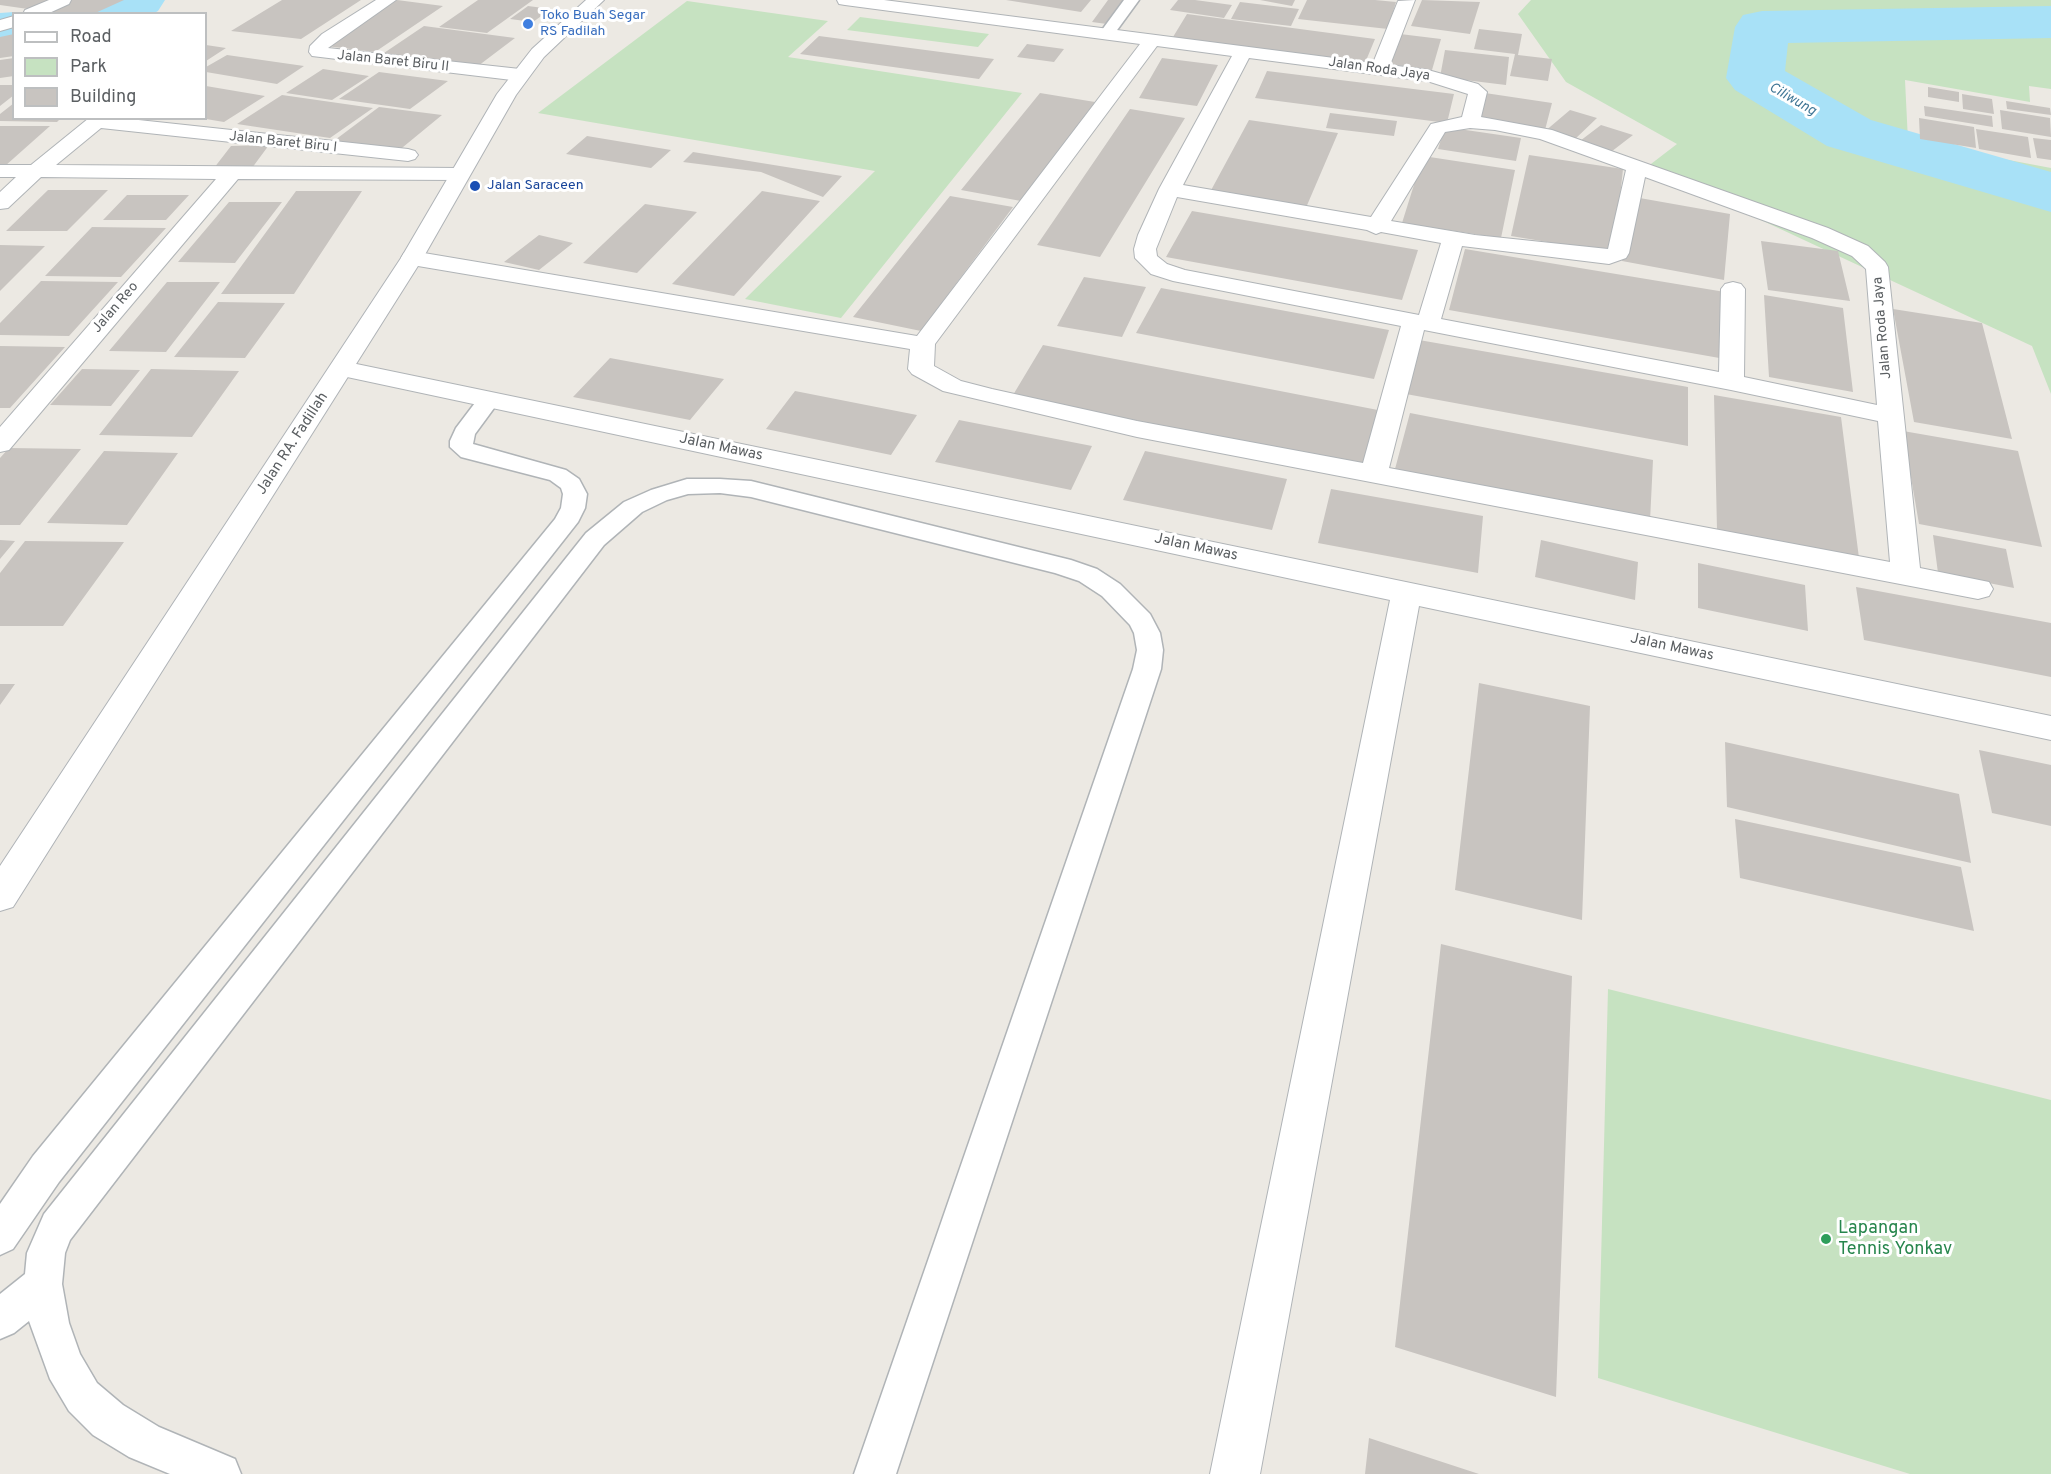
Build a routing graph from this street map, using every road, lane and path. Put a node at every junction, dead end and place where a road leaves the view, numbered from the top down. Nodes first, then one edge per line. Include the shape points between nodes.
1 (63, 0) edge
2 (387, 0) edge
3 (596, 0) edge
4 (845, 0) edge
5 (1132, 0) edge
6 (1407, 1) edge
7 (36, 12) edge
8 (1107, 34) junction
9 (1152, 40) junction
10 (1243, 52) junction
11 (1379, 70) junction
12 (520, 75) junction
13 (99, 121) edge
14 (1470, 122) junction
15 (465, 166) junction
16 (1637, 168) junction
17 (0, 171) edge
18 (36, 171) junction
19 (232, 173) junction
20 (1170, 189) junction
21 (0, 203) edge
22 (1376, 226) junction
23 (1453, 238) junction
24 (412, 258) junction
25 (1733, 289) dead end
26 (1421, 322) junction
27 (923, 344) junction
28 (342, 369) junction
29 (1731, 382) junction
30 (489, 400) junction
31 (1891, 416) junction
32 (0, 444) edge
33 (1374, 473) junction
34 (1906, 574) junction
35 (1978, 589) dead end
36 (1407, 592) junction
37 (2051, 728) edge
38 (0, 896) edge
39 (0, 1236) edge
40 (43, 1284) junction
41 (0, 1319) edge
42 (220, 1474) edge
43 (875, 1474) edge
44 (1235, 1474) edge

1 - 7 street
2 - 12 street, Jalan Baret Biru II via 328,39 318,52
3 - 12 street, Jalan RA. Fadillah via 552,39
4 - 8 street, Jalan Roda Jaya
5 - 8 lane
6 - 11 street
8 - 9 street, Jalan Roda Jaya
9 - 10 street, Jalan Roda Jaya
9 - 27 street
10 - 11 street, Jalan Roda Jaya
10 - 20 street
11 - 14 street, Jalan Roda Jaya via 1428,76 1471,87 1478,92
12 - 15 street, Jalan RA. Fadillah
13 - 15 street, Jalan Baret Biru I via 401,154
13 - 18 street
14 - 16 street, Jalan Roda Jaya via 1545,134
14 - 22 street via 1438,128
15 - 19 street
15 - 24 street, Jalan RA. Fadillah
16 - 23 street via 1616,256 1525,249
16 - 31 street, Jalan Roda Jaya via 1844,242 1870,258 1877,267
17 - 18 street
18 - 19 street
18 - 21 street
19 - 32 street, Jalan Reo
20 - 22 street
20 - 26 street via 1144,249 1146,258 1160,269
22 - 23 street
23 - 26 street
24 - 27 street
24 - 28 street, Jalan RA. Fadillah
25 - 29 street
26 - 29 street
26 - 33 street
27 - 33 street via 921,369 961,389 1137,429
28 - 30 street, Jalan Mawas
28 - 38 street, Jalan RA. Fadillah
29 - 31 street
30 - 36 street, Jalan Mawas
30 - 39 lane via 464,433 462,447 558,475 571,484 575,494 566,522 46,1169
31 - 34 street, Jalan Roda Jaya
33 - 34 street
34 - 35 street
36 - 37 street, Jalan Mawas
36 - 44 street
40 - 41 lane
40 - 42 lane via 49,1323 64,1365 83,1396 108,1420 144,1442
40 - 43 lane via 46,1253 57,1227 77,1199 595,539 633,507 659,495 687,488 751,489 1088,575 1111,590 1142,620 1148,633 1147,669

